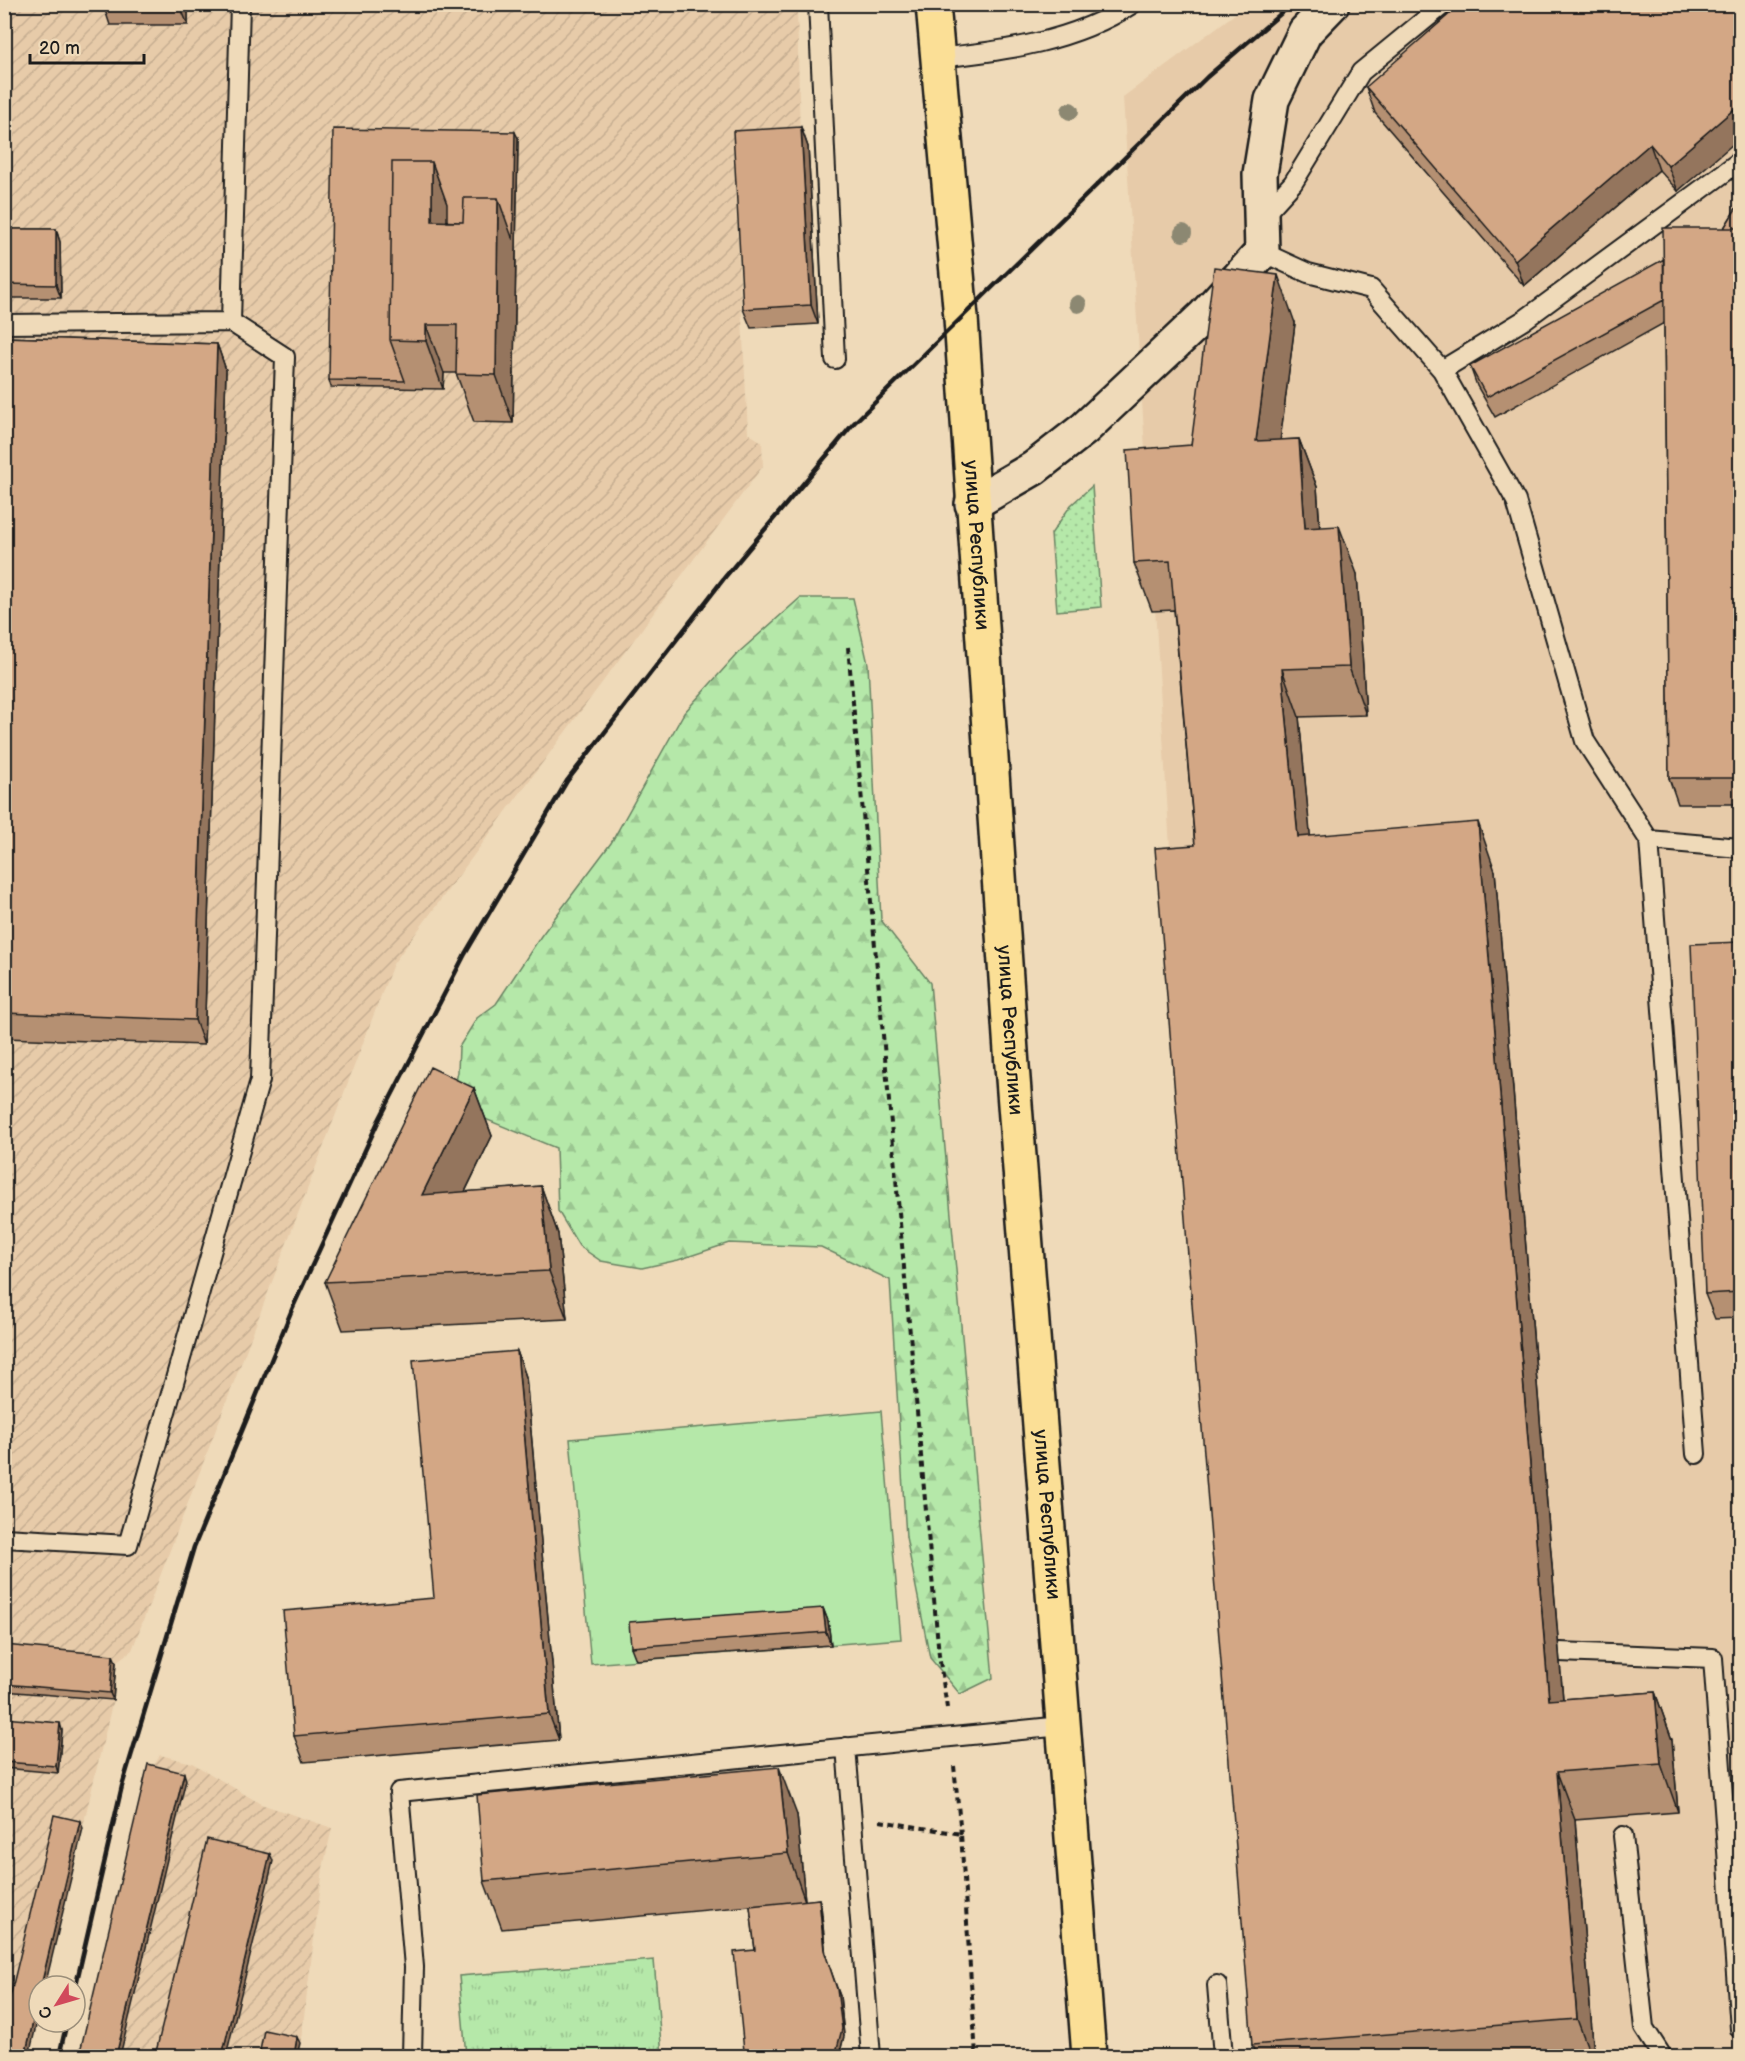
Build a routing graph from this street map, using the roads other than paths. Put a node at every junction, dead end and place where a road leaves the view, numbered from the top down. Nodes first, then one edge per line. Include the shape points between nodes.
1 (240, 4) edge
2 (818, 4) edge
3 (933, 4) edge
4 (1132, 4) edge
5 (1332, 4) edge
6 (1444, 4) edge
7 (937, 58) junction
8 (1740, 161) edge
9 (1262, 218) junction
10 (1262, 252) junction
11 (231, 322) junction
12 (4, 324) edge
13 (835, 359) dead end
14 (1442, 370) junction
15 (972, 504) junction
16 (1649, 840) junction
17 (1740, 848) edge
18 (1696, 1454) dead end
19 (4, 1538) edge
20 (1559, 1652) dead end
21 (1062, 1726) junction
22 (846, 1747) junction
23 (1623, 1836) dead end
24 (1217, 1985) dead end
25 (1740, 2029) edge
26 (412, 2056) edge
27 (871, 2056) edge
28 (1089, 2056) edge
29 (1223, 2056) edge
30 (1662, 2056) edge

1 - 11 lane
2 - 13 lane
3 - 7 main road, улица Республики
4 - 7 lane via 1103,23 1019,48
5 - 9 street via 1305,32 1272,100 1260,174
6 - 9 lane via 1361,72 1293,183
7 - 15 main road, улица Республики via 961,318
8 - 14 lane via 1524,320
9 - 10 street
10 - 14 lane via 1308,273 1371,289
10 - 15 street via 1204,316 1084,429 1034,468
11 - 12 lane
11 - 19 lane via 285,357 260,1080 128,1545
14 - 16 lane via 1516,501 1585,741
15 - 21 main road, улица Республики
16 - 17 lane
16 - 18 lane
20 - 25 lane via 1713,1658
21 - 22 lane
21 - 28 main road, улица Республики
22 - 26 lane via 399,1792 414,1967
22 - 27 lane
23 - 30 lane via 1644,2028
24 - 29 lane

